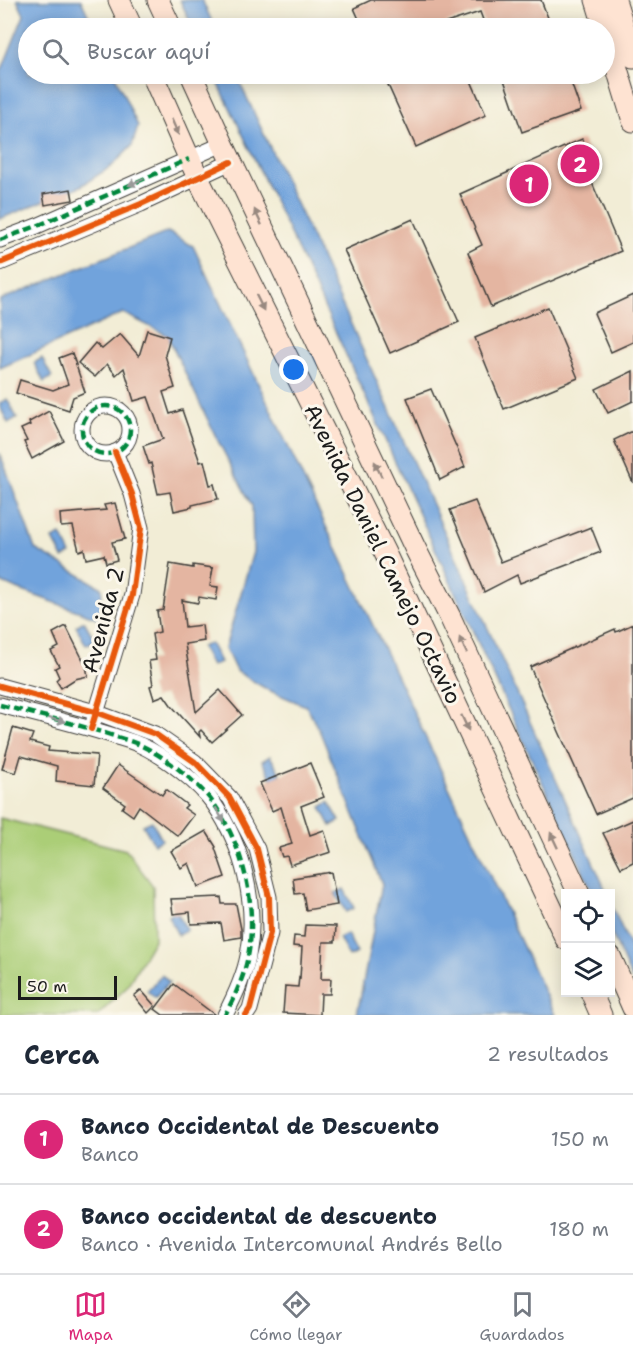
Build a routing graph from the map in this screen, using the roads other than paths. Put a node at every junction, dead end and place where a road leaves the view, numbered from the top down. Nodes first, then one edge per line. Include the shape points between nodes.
1 (119, 0) edge
2 (158, 0) edge
3 (596, 0) edge
4 (615, 0) edge
5 (127, 18) edge
6 (166, 18) edge
7 (602, 18) edge
8 (633, 57) edge
9 (615, 62) edge
10 (156, 84) edge
11 (196, 84) edge
12 (633, 121) edge
13 (227, 153) junction
14 (189, 159) junction
15 (198, 178) junction
16 (0, 240) edge
17 (0, 263) edge
18 (115, 452) dead end
19 (0, 686) edge
20 (0, 705) edge
21 (96, 712) junction
22 (91, 729) junction
23 (577, 889) edge
24 (561, 928) edge
25 (615, 967) edge
26 (593, 997) edge
27 (633, 1008) edge
28 (225, 1015) edge
29 (246, 1015) edge
30 (601, 1015) edge

1 - 5 main road
2 - 6 main road
3 - 7 main road
4 - 8 main road
9 - 12 main road
10 -> 14 main road, Avenida Daniel Camejo Octavio
11 - 13 main road, Avenida Daniel Camejo Octavio
13 - 14 street
13 - 15 street
23 -> 13 main road, Avenida Daniel Camejo Octavio
14 - 15 main road, Avenida Daniel Camejo Octavio
14 -> 16 street
15 - 17 street
15 -> 24 main road, Avenida Daniel Camejo Octavio via 385,553
18 - 21 street, Avenida 2 via 141,528 132,595
19 - 21 street
20 -> 22 street
21 - 22 street, Avenida 2
21 - 29 street via 155,734 195,762 230,798 257,849 269,897 270,933
22 -> 28 street via 141,745 194,782 213,802 232,837 249,894 251,927 248,956
25 - 27 main road
26 - 30 main road

